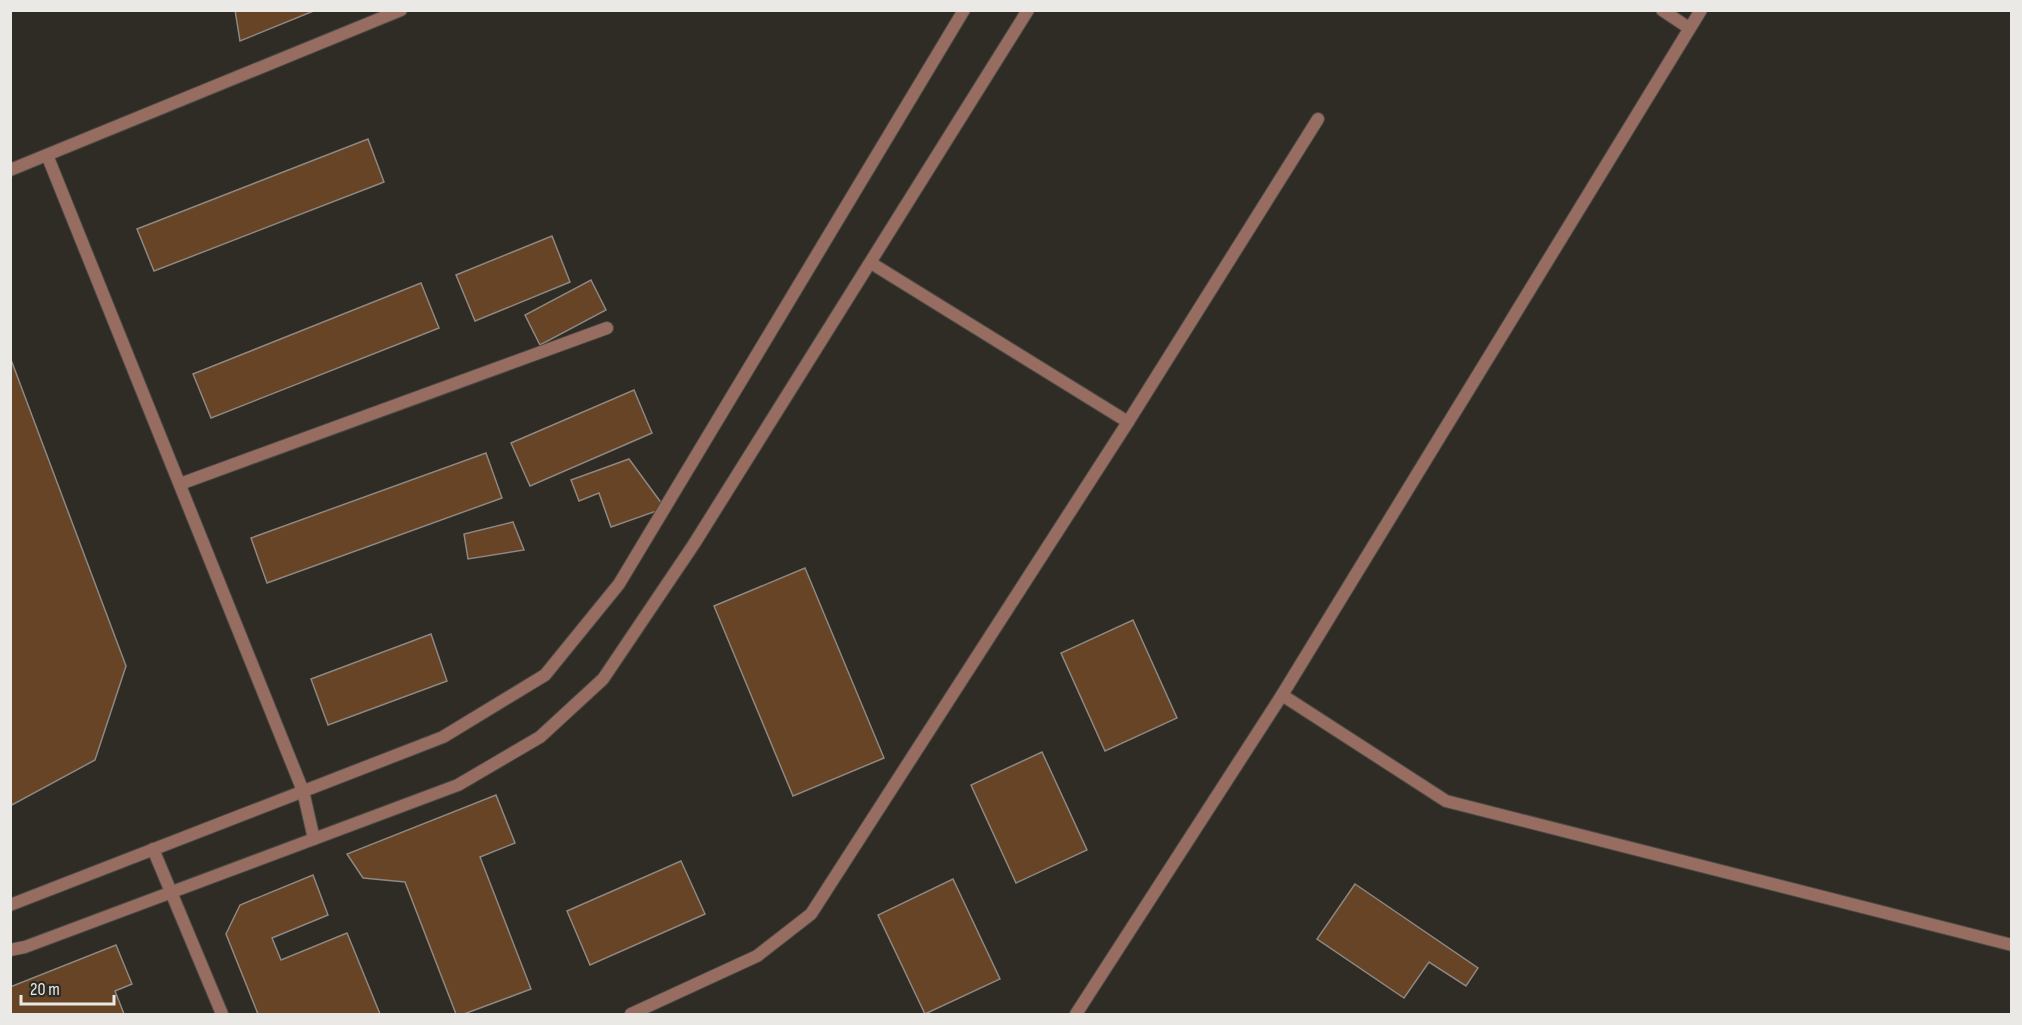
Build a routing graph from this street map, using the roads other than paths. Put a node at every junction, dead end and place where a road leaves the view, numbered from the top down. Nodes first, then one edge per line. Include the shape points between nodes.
1 (401, 10) edge
2 (964, 10) edge
3 (1028, 10) edge
4 (1662, 10) edge
5 (1701, 10) edge
6 (1689, 28) junction
7 (1318, 119) dead end
8 (47, 155) junction
9 (10, 170) edge
10 (871, 263) junction
11 (607, 328) dead end
12 (1128, 422) junction
13 (180, 484) junction
14 (1281, 695) junction
15 (303, 791) junction
16 (314, 839) junction
17 (153, 849) junction
18 (171, 892) junction
19 (10, 905) edge
20 (2012, 945) edge
21 (10, 950) edge
22 (222, 1014) edge
23 (631, 1014) edge
24 (1076, 1014) edge

1 - 8 street
2 - 15 street via 619,584 545,675 443,737
3 - 10 street
4 - 6 street
5 - 6 street
6 - 14 street
7 - 12 street
8 - 9 street
8 - 13 street
10 - 12 street
10 - 16 street via 694,544 603,679 540,737 458,785
11 - 13 street
12 - 23 street via 811,914 757,956
13 - 15 street
14 - 20 street via 1446,801
14 - 24 street
15 - 16 street
15 - 17 street
16 - 18 street
17 - 18 street
17 - 19 street
18 - 21 street
18 - 22 street

